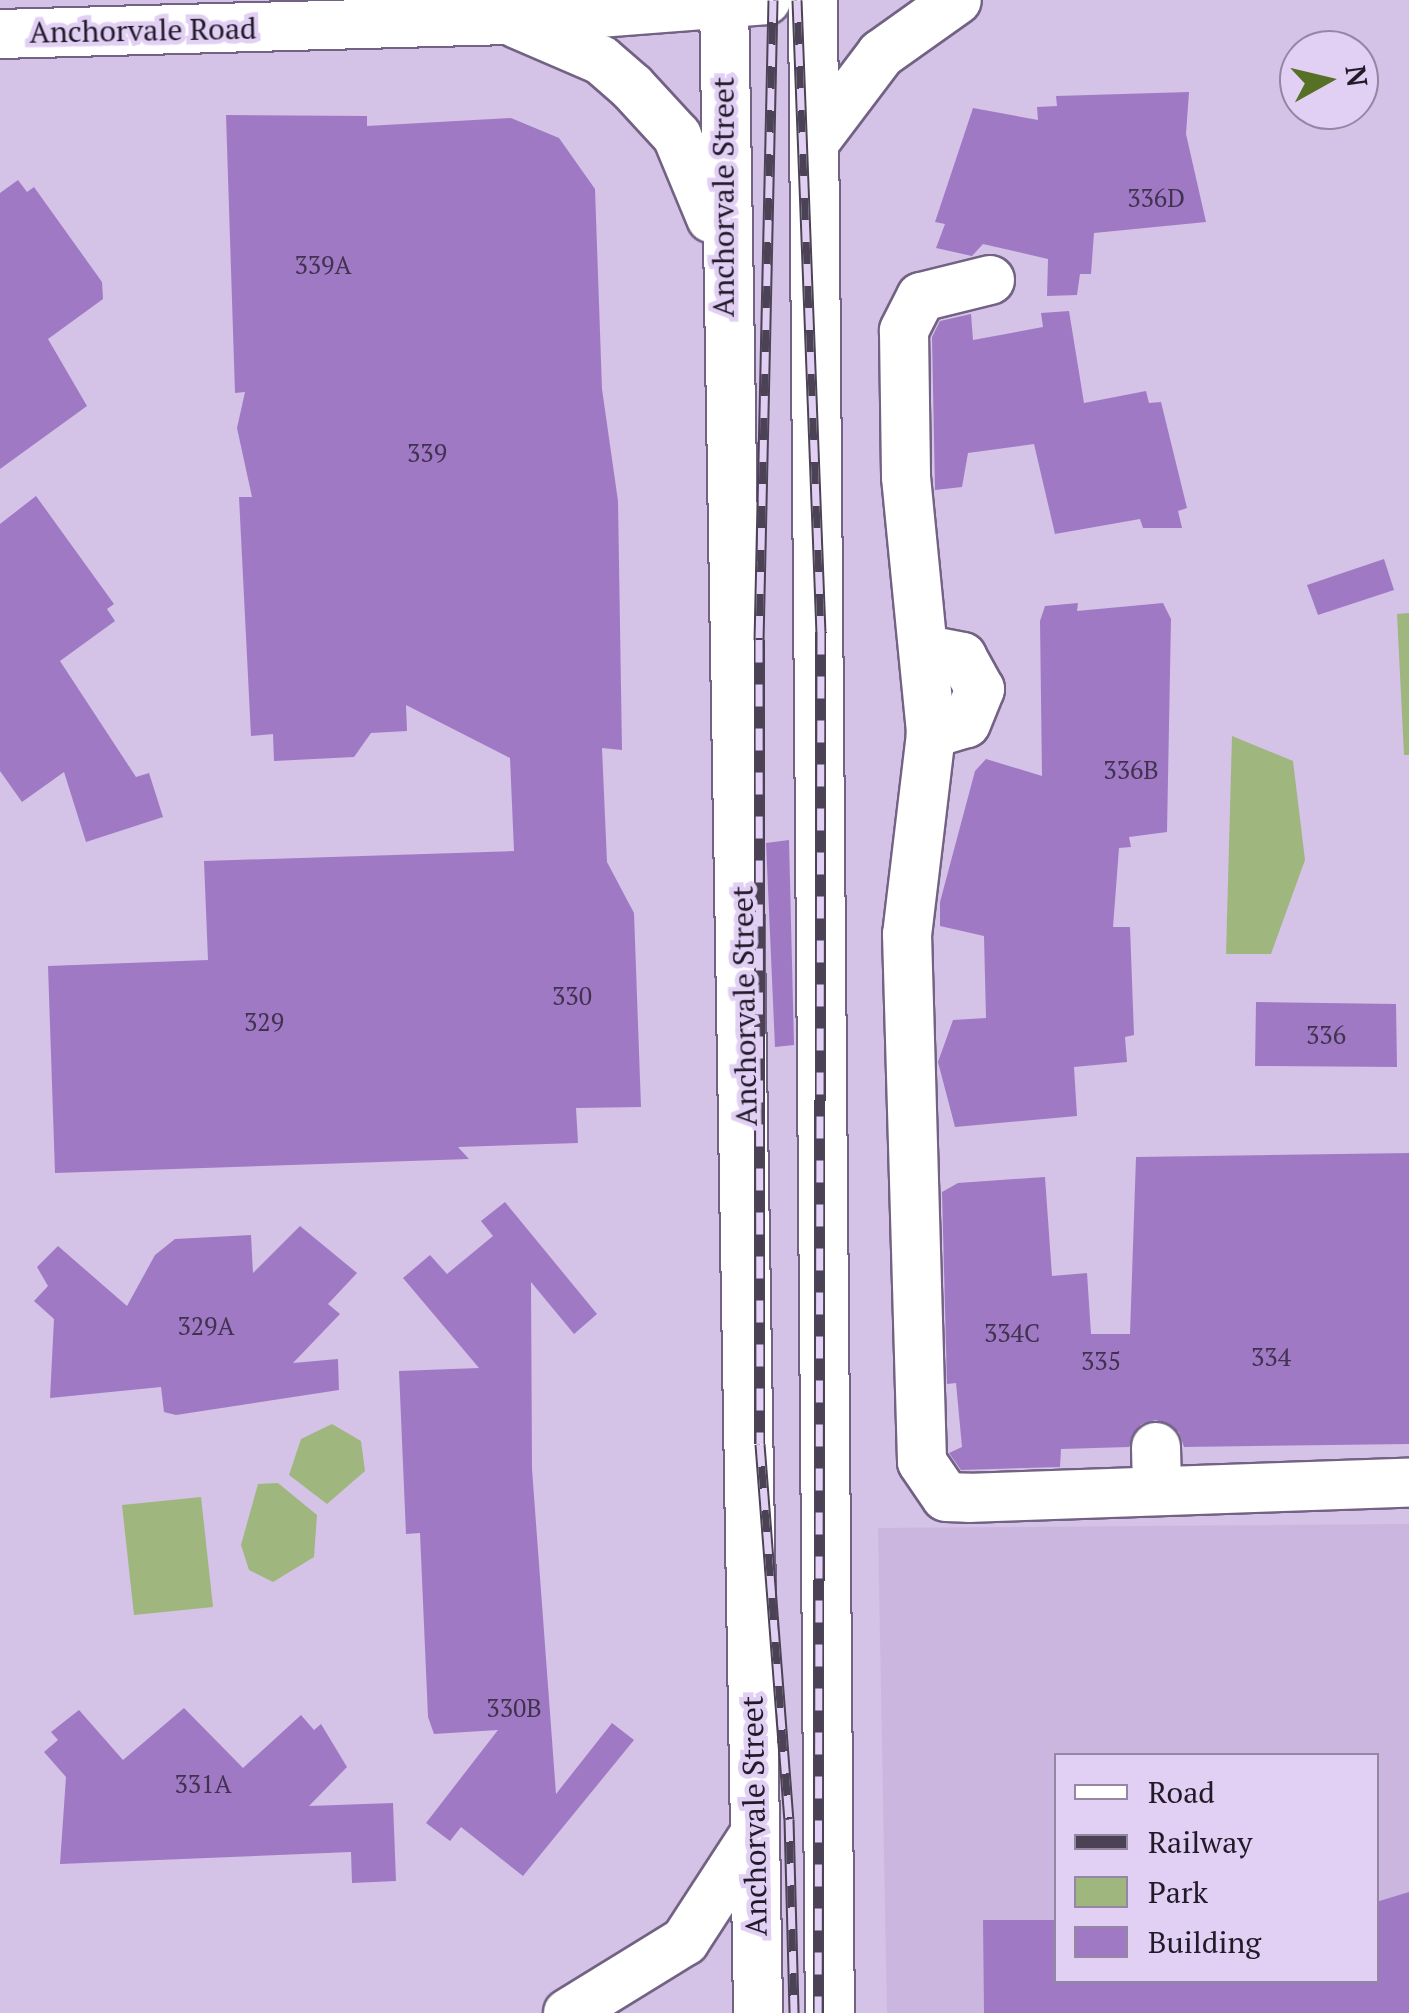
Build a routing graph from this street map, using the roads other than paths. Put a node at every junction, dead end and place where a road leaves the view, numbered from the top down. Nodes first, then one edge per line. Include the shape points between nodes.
1 (813, 0) edge
2 (958, 0) edge
3 (738, 1) edge
4 (510, 20) junction
5 (0, 34) edge
6 (816, 140) junction
7 (721, 249) junction
8 (990, 280) dead end
9 (1409, 1483) edge
10 (756, 1832) junction
11 (568, 2013) edge
12 (758, 2013) edge
13 (830, 2013) edge

1 - 6 street
2 - 6 street via 881,54
3 - 4 street, Anchorvale Road
3 - 7 street, Anchorvale Street
4 - 5 street, Anchorvale Road
4 - 7 street via 602,60 632,87 677,136
6 - 13 street
7 - 10 street, Anchorvale Street via 743,906
8 - 9 street via 921,298 904,331 906,478 928,650 962,657 980,689 966,723 931,734 907,934 922,1462 946,1497 1156,1468
10 - 11 street via 685,1941
10 - 12 street, Anchorvale Street

